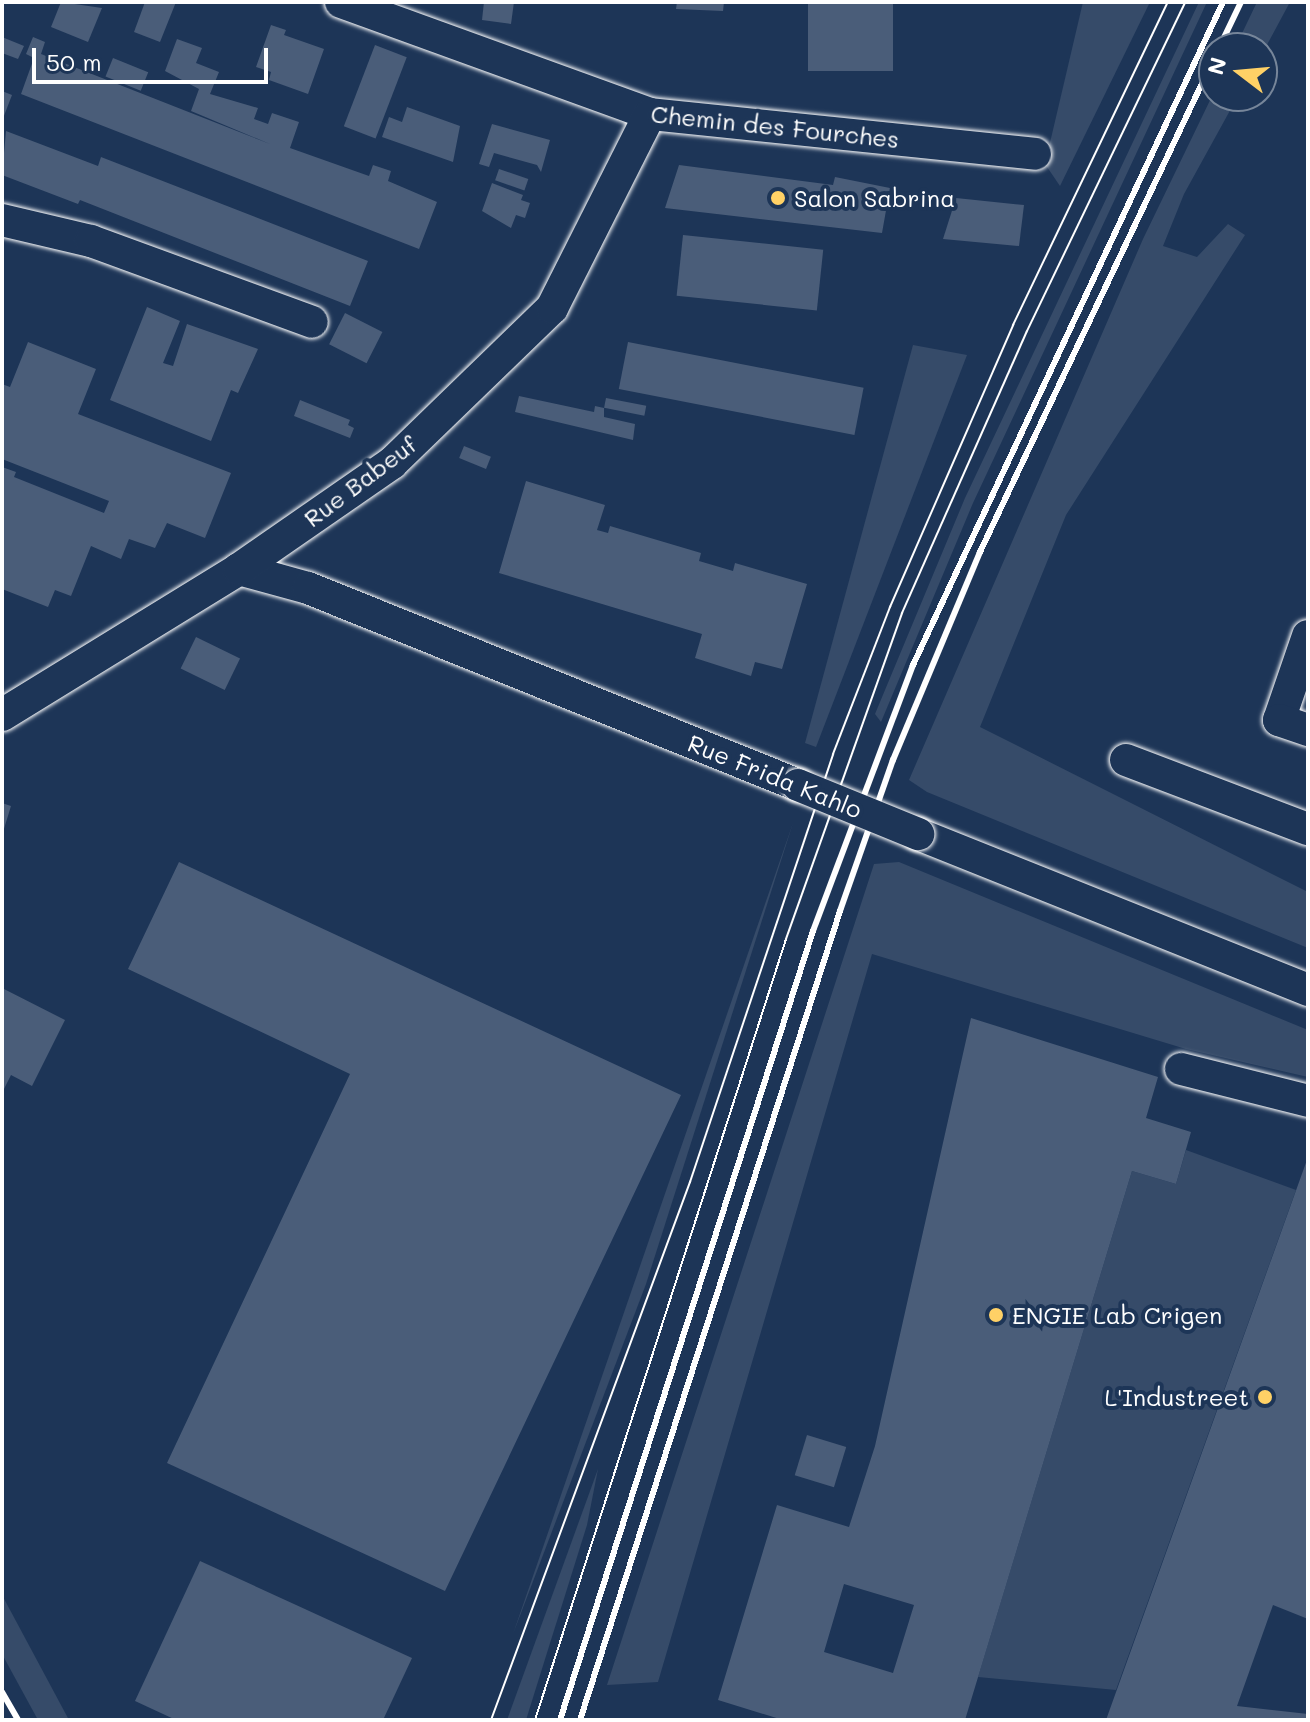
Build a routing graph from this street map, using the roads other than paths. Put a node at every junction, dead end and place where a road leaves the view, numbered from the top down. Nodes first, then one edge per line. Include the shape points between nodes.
1 (341, 2) edge
2 (650, 114) junction
3 (1035, 154) dead end
4 (2, 220) edge
5 (312, 322) dead end
6 (239, 569) junction
7 (1308, 636) edge
8 (2, 715) edge
9 (1308, 730) edge
10 (1126, 760) dead end
11 (1308, 829) edge
12 (1308, 990) edge
13 (1181, 1069) dead end
14 (1308, 1101) edge

1 - 2 street, Chemin des Fourches
2 - 3 street, Chemin des Fourches
2 - 6 street, Rue Babeuf via 552,308 392,463
4 - 5 street via 91,241
6 - 8 street, Rue Babeuf
6 - 12 street, Rue Frida Kahlo, bridge via 308,588
7 - 9 street via 1279,720
10 - 11 street
13 - 14 street

